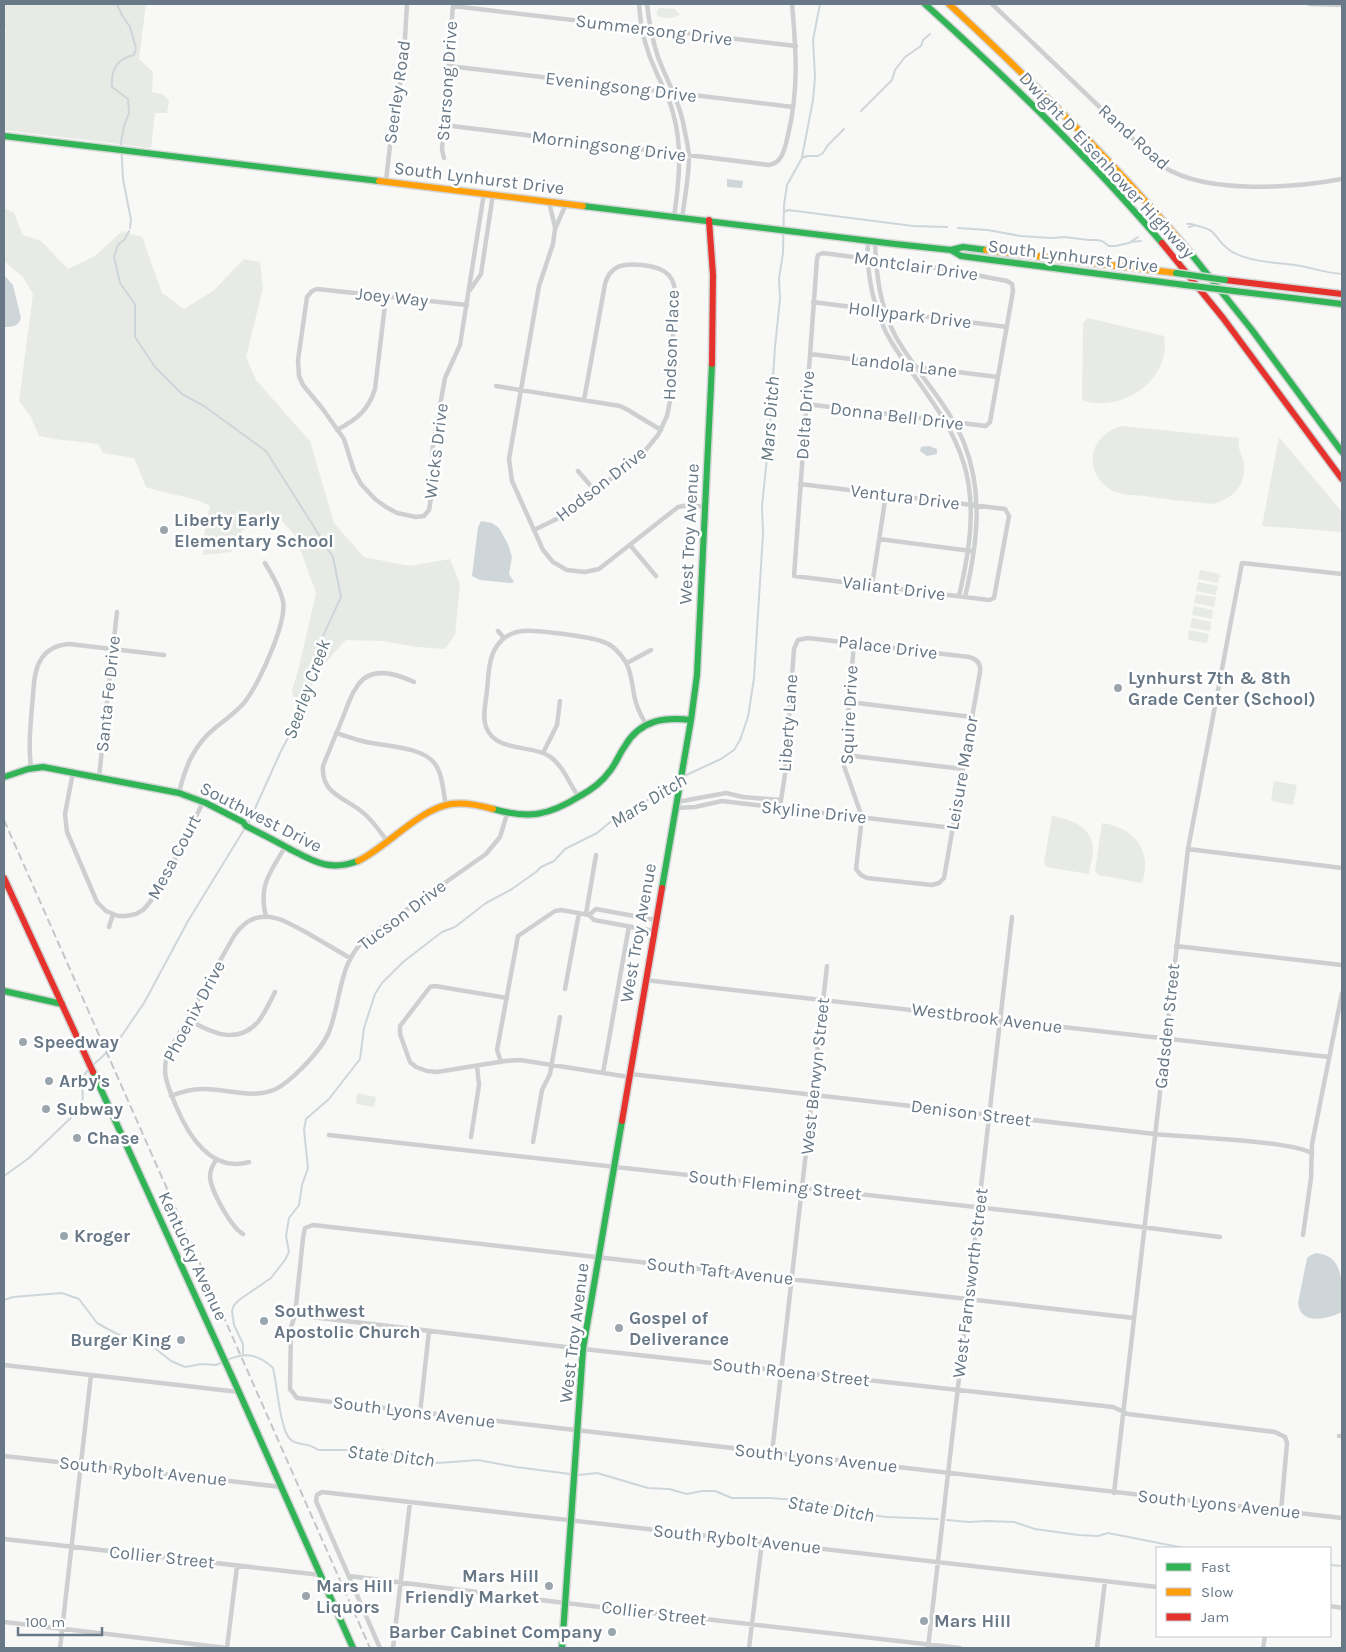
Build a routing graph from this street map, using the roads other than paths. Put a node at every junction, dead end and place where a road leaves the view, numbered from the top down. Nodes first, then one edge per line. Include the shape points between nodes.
1 (407, 4) edge
2 (639, 4) edge
3 (647, 4) edge
4 (792, 4) edge
5 (925, 4) edge
6 (949, 4) edge
7 (992, 4) edge
8 (1309, 4) edge
9 (453, 5) edge
10 (1342, 5) edge
11 (643, 29) junction
12 (650, 30) junction
13 (796, 46) junction
14 (449, 66) junction
15 (666, 92) junction
16 (675, 93) junction
17 (794, 107) junction
18 (444, 125) junction
19 (4, 136) edge
20 (680, 154) junction
21 (688, 155) junction
22 (444, 158) dead end
23 (1342, 179) edge
24 (386, 181) junction
25 (484, 193) junction
26 (492, 194) junction
27 (549, 202) junction
28 (566, 204) junction
29 (674, 217) junction
30 (682, 218) junction
31 (709, 220) junction
32 (555, 229) junction
33 (871, 241) junction
34 (951, 250) junction
35 (819, 255) joint
36 (867, 259) junction
37 (876, 260) junction
38 (470, 291) junction
39 (1342, 294) edge
40 (386, 296) junction
41 (813, 302) junction
42 (1342, 304) edge
43 (467, 305) junction
44 (878, 311) junction
45 (886, 312) junction
46 (1007, 327) junction
47 (810, 354) junction
48 (907, 366) junction
49 (916, 367) junction
50 (998, 377) junction
51 (496, 386) dead end
52 (522, 390) junction
53 (584, 400) junction
54 (806, 404) junction
55 (946, 422) junction
56 (954, 423) junction
57 (338, 430) junction
58 (661, 430) junction
59 (1342, 452) edge
60 (578, 471) dead end
61 (1342, 479) edge
62 (800, 484) junction
63 (596, 492) junction
64 (886, 494) junction
65 (971, 504) junction
66 (977, 505) junction
67 (705, 507) junction
68 (534, 530) junction
69 (879, 540) junction
70 (630, 545) junction
71 (968, 551) junction
72 (975, 551) junction
73 (265, 563) dead end
74 (1342, 574) edge
75 (656, 576) dead end
76 (794, 576) joint
77 (872, 586) junction
78 (959, 596) junction
79 (965, 597) junction
80 (994, 598) joint
81 (117, 612) dead end
82 (498, 631) dead end
83 (504, 638) junction
84 (798, 640) joint
85 (854, 643) junction
86 (113, 649) junction
87 (651, 650) dead end
88 (164, 655) dead end
89 (978, 662) joint
90 (627, 663) junction
91 (414, 682) dead end
92 (560, 701) dead end
93 (849, 702) junction
94 (972, 717) junction
95 (691, 720) junction
96 (646, 724) junction
97 (336, 733) junction
98 (544, 754) junction
99 (845, 755) junction
100 (31, 768) junction
101 (963, 770) junction
102 (73, 772) junction
103 (4, 776) edge
104 (99, 777) junction
105 (179, 793) junction
106 (578, 796) junction
107 (781, 800) junction
108 (204, 802) junction
109 (446, 805) junction
110 (676, 805) junction
111 (780, 807) junction
112 (507, 814) junction
113 (862, 817) junction
114 (953, 828) junction
115 (387, 841) junction
116 (286, 847) junction
117 (1188, 850) junction
118 (596, 855) dead end
119 (1342, 868) edge
120 (4, 878) edge
121 (940, 882) joint
122 (579, 913) junction
123 (113, 914) junction
124 (587, 914) junction
125 (266, 917) junction
126 (1012, 917) dead end
127 (656, 920) junction
128 (109, 926) dead end
129 (629, 926) junction
130 (654, 931) junction
131 (1176, 946) junction
132 (350, 958) junction
133 (1342, 965) edge
134 (827, 966) dead end
135 (645, 980) junction
136 (565, 989) dead end
137 (4, 991) edge
138 (275, 992) dead end
139 (1342, 993) edge
140 (507, 998) junction
141 (823, 999) junction
142 (62, 1004) junction
143 (560, 1017) dead end
144 (187, 1019) junction
145 (1000, 1019) junction
146 (1166, 1039) junction
147 (1329, 1057) junction
148 (501, 1062) junction
149 (552, 1065) junction
150 (478, 1066) junction
151 (603, 1073) junction
152 (629, 1076) junction
153 (813, 1095) junction
154 (171, 1096) junction
155 (989, 1115) junction
156 (1155, 1134) junction
157 (329, 1135) dead end
158 (471, 1137) dead end
159 (533, 1142) dead end
160 (1312, 1154) junction
161 (217, 1159) junction
162 (249, 1162) dead end
163 (614, 1167) junction
164 (802, 1187) junction
165 (978, 1208) junction
166 (1144, 1227) junction
167 (243, 1234) dead end
168 (1303, 1235) dead end
169 (1220, 1237) dead end
170 (599, 1258) junction
171 (791, 1278) junction
172 (968, 1298) junction
173 (295, 1315) junction
174 (1134, 1318) junction
175 (429, 1331) junction
176 (583, 1349) junction
177 (4, 1365) edge
178 (781, 1370) junction
179 (91, 1375) junction
180 (957, 1390) junction
181 (239, 1392) junction
182 (1123, 1412) junction
183 (420, 1413) junction
184 (577, 1431) junction
185 (772, 1453) junction
186 (4, 1456) edge
187 (80, 1464) junction
188 (948, 1473) junction
189 (282, 1487) junction
190 (1114, 1493) junction
191 (410, 1502) junction
192 (1281, 1511) junction
193 (1342, 1518) edge
194 (571, 1520) junction
195 (4, 1539) edge
196 (762, 1542) junction
197 (71, 1547) junction
198 (938, 1562) junction
199 (237, 1566) junction
200 (321, 1575) junction
201 (349, 1576) junction
202 (1105, 1581) junction
203 (400, 1583) junction
204 (1156, 1587) edge
205 (565, 1603) junction
206 (4, 1622) edge
207 (752, 1625) junction
208 (62, 1629) junction
209 (928, 1646) edge
210 (60, 1648) edge
211 (227, 1648) edge
212 (353, 1648) edge
213 (380, 1648) edge
214 (393, 1648) edge
215 (562, 1648) edge
216 (749, 1648) edge
217 (960, 1648) edge
218 (1097, 1648) edge

1 - 24 street, Seerley Road via 404,55
2 - 11 street
3 - 12 street
4 - 13 street
5 - 61 main road, Dwight D Eisenhower Highway via 1025,96 1126,202 1213,305
6 - 59 main road, Dwight D Eisenhower Highway via 1056,105 1150,205 1226,296
7 - 23 street, Rand Road via 1156,161 1173,173 1198,181 1250,186
8 - 10 street
9 - 11 street, Summersong Drive
9 - 14 street, Starsong Drive
11 - 12 street, Summersong Drive
11 - 15 street via 648,51
12 - 13 street, Summersong Drive
12 - 16 street via 658,57
13 - 17 street
14 - 15 street, Eveningsong Drive
14 - 18 street, Starsong Drive
15 - 16 street, Eveningsong Drive
15 - 20 street
16 - 17 street, Eveningsong Drive
16 - 21 street
17 - 21 street, Morningsong Drive via 784,150 775,164
18 - 20 street, Morningsong Drive
18 - 22 street, Starsong Drive
19 - 24 main road, South Lynhurst Drive
20 - 21 street, Morningsong Drive
20 - 29 street
21 - 30 street
24 - 25 main road, South Lynhurst Drive
25 - 26 main road, South Lynhurst Drive
25 - 38 street, Wicks Drive
26 - 27 main road, South Lynhurst Drive
26 - 38 street, Wicks Drive via 481,274
27 - 28 main road, South Lynhurst Drive
27 - 32 street
28 - 29 main road, South Lynhurst Drive
28 - 32 street
29 - 30 main road, South Lynhurst Drive
30 - 31 main road, South Lynhurst Drive
31 - 33 main road, South Lynhurst Drive
31 - 67 main road, West Troy Avenue via 714,312
32 - 52 street via 540,283
33 - 34 main road, South Lynhurst Drive
33 - 36 street
33 - 37 street
34 - 39 main road, South Lynhurst Drive, bridge via 963,246
34 - 42 main road, South Lynhurst Drive, bridge via 961,256
35 - 36 street, Montclair Drive
35 - 41 street, Delta Drive
36 - 37 street, Montclair Drive
36 - 44 street
37 - 45 street
37 - 46 street, Montclair Drive via 1007,281 1014,288
38 - 43 street, Wicks Drive
40 - 43 street, Joey Way
40 - 57 street via 371,402 363,413
40 - 57 street, Joey Way via 317,289 307,297 298,360 300,376 303,385
41 - 44 street, Hollypark Drive
41 - 47 street, Delta Drive
43 - 57 street, Wicks Drive via 460,345 445,378 432,454 434,480 429,510 424,516 397,513 375,499 354,471
44 - 45 street, Hollypark Drive
44 - 48 street
45 - 46 street, Hollypark Drive
45 - 49 street via 896,336
46 - 50 street
47 - 48 street, Landola Lane
47 - 54 street, Delta Drive
48 - 49 street, Landola Lane
48 - 55 street
49 - 50 street, Landola Lane
49 - 56 street
50 - 56 street, Donna Bell Drive via 990,422 982,427
51 - 52 street
52 - 53 street
52 - 68 street via 510,468 512,481
53 - 58 street via 626,408
53 - 58 street, Hodson Place via 608,275 625,264 658,267 671,278 675,290 670,401
54 - 55 street, Donna Bell Drive
54 - 62 street, Delta Drive
55 - 56 street, Donna Bell Drive
55 - 65 street via 964,464
56 - 66 street via 964,442 972,470
58 - 63 street, Hodson Drive via 648,448
60 - 63 street
62 - 64 street, Ventura Drive
62 - 76 street, Delta Drive
63 - 68 street, Hodson Drive via 565,516
64 - 65 street, Ventura Drive
64 - 69 street
65 - 66 street, Ventura Drive
65 - 71 street
66 - 72 street
66 - 80 street, Ventura Drive via 1008,512
67 - 70 street via 678,507
67 - 95 main road, West Troy Avenue via 697,668
68 - 70 street via 547,556 558,566 573,572 598,569
69 - 71 street
69 - 77 street
70 - 75 street
71 - 72 street
71 - 78 street
72 - 79 street
73 - 105 street via 283,601 279,630 251,692 192,754
74 - 117 street, Gadsden Street via 1242,563
76 - 77 street, Valiant Drive
77 - 78 street, Valiant Drive
78 - 79 street, Valiant Drive
79 - 80 street, Valiant Drive
81 - 86 street, Santa Fe Drive
82 - 83 street
83 - 90 street via 524,630 601,641 617,650
83 - 98 street via 490,661 485,725 490,735 500,743
84 - 85 street, Palace Drive
84 - 107 street, Liberty Lane via 794,649
85 - 89 street, Palace Drive via 969,657
85 - 93 street, Squire Drive
86 - 88 street
86 - 100 street via 63,645 51,649 41,658 36,673 29,737
86 - 104 street, Santa Fe Drive
87 - 90 street
89 - 94 street, Leisure Manor via 980,669
90 - 96 street via 636,705
91 - 97 street via 386,673 375,673 365,678 355,689
92 - 98 street via 556,725
93 - 94 street
93 - 99 street, Squire Drive
94 - 101 street, Leisure Manor
95 - 96 main road, Southwest Drive via 669,717
95 - 110 main road, West Troy Avenue
96 - 106 main road, Southwest Drive via 630,737 606,776
97 - 109 street via 428,757 439,772
97 - 115 street via 323,766 326,783 334,793 370,819
98 - 106 street via 558,764
99 - 101 street
99 - 113 street, Squire Drive via 845,771
100 - 102 main road, Southwest Drive
100 - 103 main road, Southwest Drive
101 - 114 street, Leisure Manor
102 - 104 main road, Southwest Drive
102 - 123 street via 65,814 67,832 97,902
104 - 105 main road, Southwest Drive
105 - 108 main road, Southwest Drive
106 - 112 main road, Southwest Drive via 544,813 528,816
107 - 110 street, Skyline Drive via 726,793
107 - 111 street, Liberty Lane
108 - 116 main road, Southwest Drive
108 - 123 street, Mesa Court via 147,907 131,916
109 - 112 main road, Southwest Drive via 469,805
109 - 115 main road, Southwest Drive via 431,811
110 - 111 street, Skyline Drive via 695,807 722,801
110 - 127 main road, West Troy Avenue
111 - 113 street, Skyline Drive
112 - 132 street, Tucson Drive via 500,837 486,854 365,939
113 - 114 street, Skyline Drive
113 - 121 street, Squire Drive via 856,864 858,873 867,878 932,885
114 - 121 street, Leisure Manor via 945,876
115 - 116 main road, Southwest Drive via 355,862 335,867 317,863
116 - 125 street via 263,890
117 - 119 street
117 - 131 street, Gadsden Street
118 - 124 street
120 - 142 main road, Kentucky Avenue
122 - 124 street
122 - 136 street
122 - 140 street via 556,911 518,936
123 - 128 street
124 - 127 street via 596,910
124 - 129 street via 594,920
125 - 132 street via 283,920
125 - 144 street, Phoenix Drive via 251,920 238,930
126 - 145 street, West Farnsworth Street
127 - 130 main road, West Troy Avenue
129 - 130 street
129 - 151 street
130 - 135 main road, West Troy Avenue
131 - 133 street
131 - 146 street, Gadsden Street
132 - 154 street, Tucson Drive via 326,1039 314,1056 288,1081 277,1089 259,1094 200,1089
134 - 141 street, West Berwyn Street
135 - 141 street, Westbrook Avenue
135 - 152 main road, West Troy Avenue
137 - 142 main road
138 - 144 street via 258,1022 240,1033 217,1034
139 - 147 street
140 - 148 street via 497,1050
140 - 150 street, Denison Street via 432,986 400,1026 410,1062 416,1067 434,1072
141 - 145 street, Westbrook Avenue
141 - 153 street, West Berwyn Street
142 - 181 main road, Kentucky Avenue
143 - 149 street
144 - 154 street, Phoenix Drive via 165,1063 165,1082
145 - 146 street, Westbrook Avenue
145 - 155 street, West Farnsworth Street
146 - 147 street, Westbrook Avenue
146 - 156 street, Gadsden Street
147 - 160 street
148 - 149 street, Denison Street via 520,1060
148 - 150 street, Denison Street
149 - 151 street, Denison Street
149 - 159 street via 542,1090
150 - 158 street via 479,1086
151 - 152 street, Denison Street
152 - 153 street, Denison Street
152 - 163 main road, West Troy Avenue
153 - 155 street, Denison Street
153 - 164 street, West Berwyn Street
154 - 161 street, Phoenix Drive via 191,1137
155 - 156 street, Denison Street
155 - 165 street, West Farnsworth Street
156 - 160 street, Denison Street via 1302,1148
156 - 166 street, Gadsden Street
157 - 163 street, South Fleming Street
160 - 168 street
161 - 162 street via 233,1164
161 - 167 street via 210,1173 211,1185 232,1225
163 - 164 street, South Fleming Street
163 - 170 main road, West Troy Avenue
164 - 165 street, South Fleming Street
164 - 171 street, West Berwyn Street
165 - 166 street, South Fleming Street
165 - 172 street, West Farnsworth Street
166 - 169 street, South Fleming Street
166 - 174 street, Gadsden Street
170 - 171 street, South Taft Avenue
170 - 173 street, South Taft Avenue via 313,1225 306,1228 303,1238
170 - 176 main road, West Troy Avenue
171 - 172 street, South Taft Avenue
171 - 178 street, West Berwyn Street
172 - 174 street, South Taft Avenue
172 - 180 street, West Farnsworth Street
173 - 175 street, South Roena Street
173 - 183 street, South Lyons Avenue via 291,1326 290,1389 297,1398
174 - 182 street, Gadsden Street
175 - 176 street, South Roena Street
175 - 183 street
176 - 178 street, South Roena Street
176 - 184 main road, West Troy Avenue
177 - 179 street
178 - 180 street, South Roena Street
178 - 185 street, West Berwyn Street
179 - 181 street
179 - 187 street
180 - 182 street, South Roena Street via 1112,1407
180 - 188 street, West Farnsworth Street
181 - 189 main road, Kentucky Avenue
182 - 190 street, Gadsden Street
182 - 192 street, South Roena Street via 1285,1436 1287,1449
183 - 184 street, South Lyons Avenue
184 - 185 street, South Lyons Avenue
184 - 194 main road, West Troy Avenue
185 - 188 street, South Lyons Avenue
186 - 187 street, South Rybolt Avenue
187 - 189 street, South Rybolt Avenue
187 - 197 street
188 - 190 street, South Lyons Avenue
188 - 198 street, West Farnsworth Street
189 - 200 main road, Kentucky Avenue
190 - 192 street, South Lyons Avenue
191 - 194 street, South Rybolt Avenue
191 - 201 street, South Rybolt Avenue via 325,1492 318,1495 316,1501
191 - 203 street
192 - 193 street, South Lyons Avenue
194 - 196 street, South Rybolt Avenue
194 - 205 main road, West Troy Avenue
195 - 197 street, Collier Street
196 - 198 street, South Rybolt Avenue
196 - 207 street
197 - 199 street, Collier Street
197 - 208 street
198 - 202 street, South Rybolt Avenue
198 - 209 street, West Farnsworth Street
199 - 200 street, Collier Street
199 - 211 street
200 - 212 main road, Kentucky Avenue
201 - 203 street, Collier Street
201 - 213 street
202 - 204 street, South Rybolt Avenue
202 - 218 street
203 - 205 street, Collier Street
203 - 214 street
205 - 207 street, Collier Street
205 - 215 main road, West Troy Avenue
206 - 208 street
207 - 209 street, Collier Street
207 - 216 street
208 - 210 street
208 - 211 street
209 - 217 street, Collier Street

